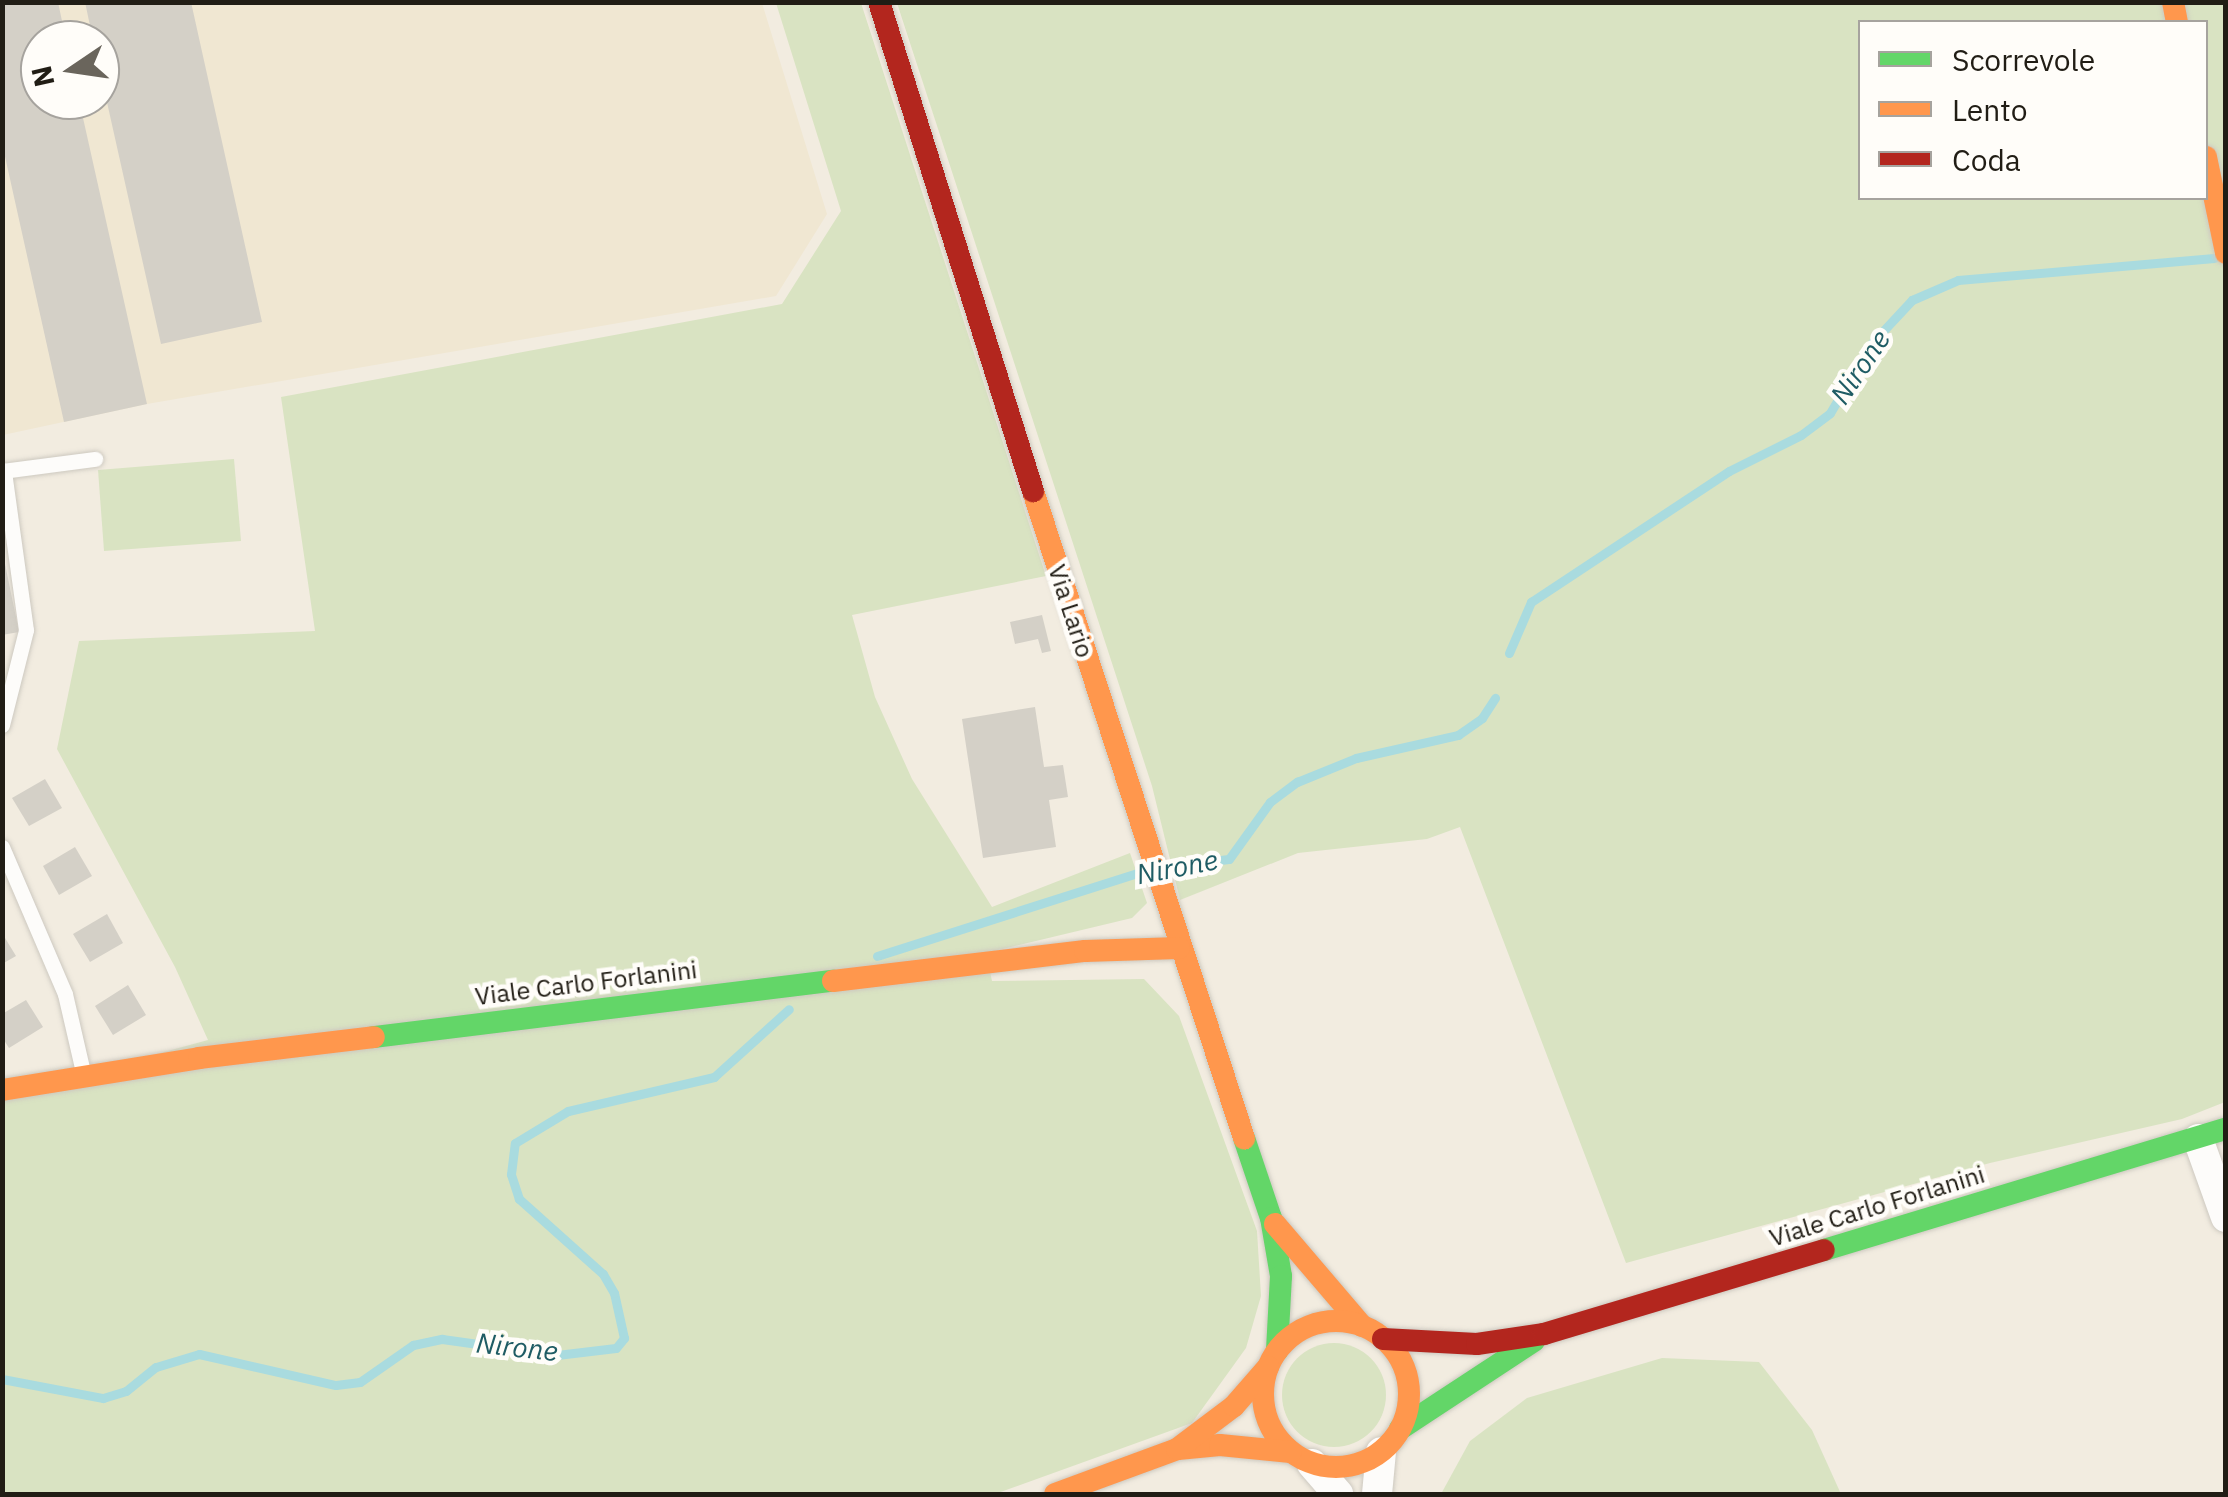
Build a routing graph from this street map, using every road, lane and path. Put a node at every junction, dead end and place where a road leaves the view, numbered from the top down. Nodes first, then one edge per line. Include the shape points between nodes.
1 (879, 2) edge
2 (2208, 167) edge
3 (2226, 253) edge
4 (95, 459) dead end
5 (3, 471) edge
6 (2, 724) edge
7 (2, 847) edge
8 (1179, 948) junction
9 (85, 1080) junction
10 (2, 1090) edge
11 (2212, 1134) edge
12 (1271, 1218) junction
13 (2226, 1218) edge
14 (1362, 1326) junction
15 (1544, 1334) junction
16 (1383, 1339) junction
17 (1273, 1359) junction
18 (1390, 1440) junction
19 (1177, 1449) junction
20 (1302, 1458) junction
21 (1055, 1494) edge
22 (1338, 1494) edge
23 (1376, 1494) edge

1 - 8 street, Via Lario
2 - 3 street
4 - 5 lane
5 - 6 lane via 26,630
7 - 9 lane via 64,994
8 - 9 street, Viale Carlo Forlanini via 1065,953 200,1058
8 - 12 street, Via Lario
9 - 10 street, Viale Carlo Forlanini
11 - 13 street
11 - 15 street, Viale Carlo Forlanini
12 - 14 street, Via Lario
12 - 17 street, Via Lario via 1281,1276
14 - 16 street
14 - 17 street via 1325,1322 1290,1337
15 - 16 street, Viale Carlo Forlanini via 1477,1344
15 - 18 street, Viale Carlo Forlanini
16 - 18 street via 1405,1371 1407,1410
17 - 19 street via 1234,1406
17 - 20 street via 1263,1391 1266,1414 1275,1436
18 - 20 street via 1358,1464 1335,1468
18 - 23 street
19 - 20 street via 1220,1445
19 - 21 street
20 - 22 street

